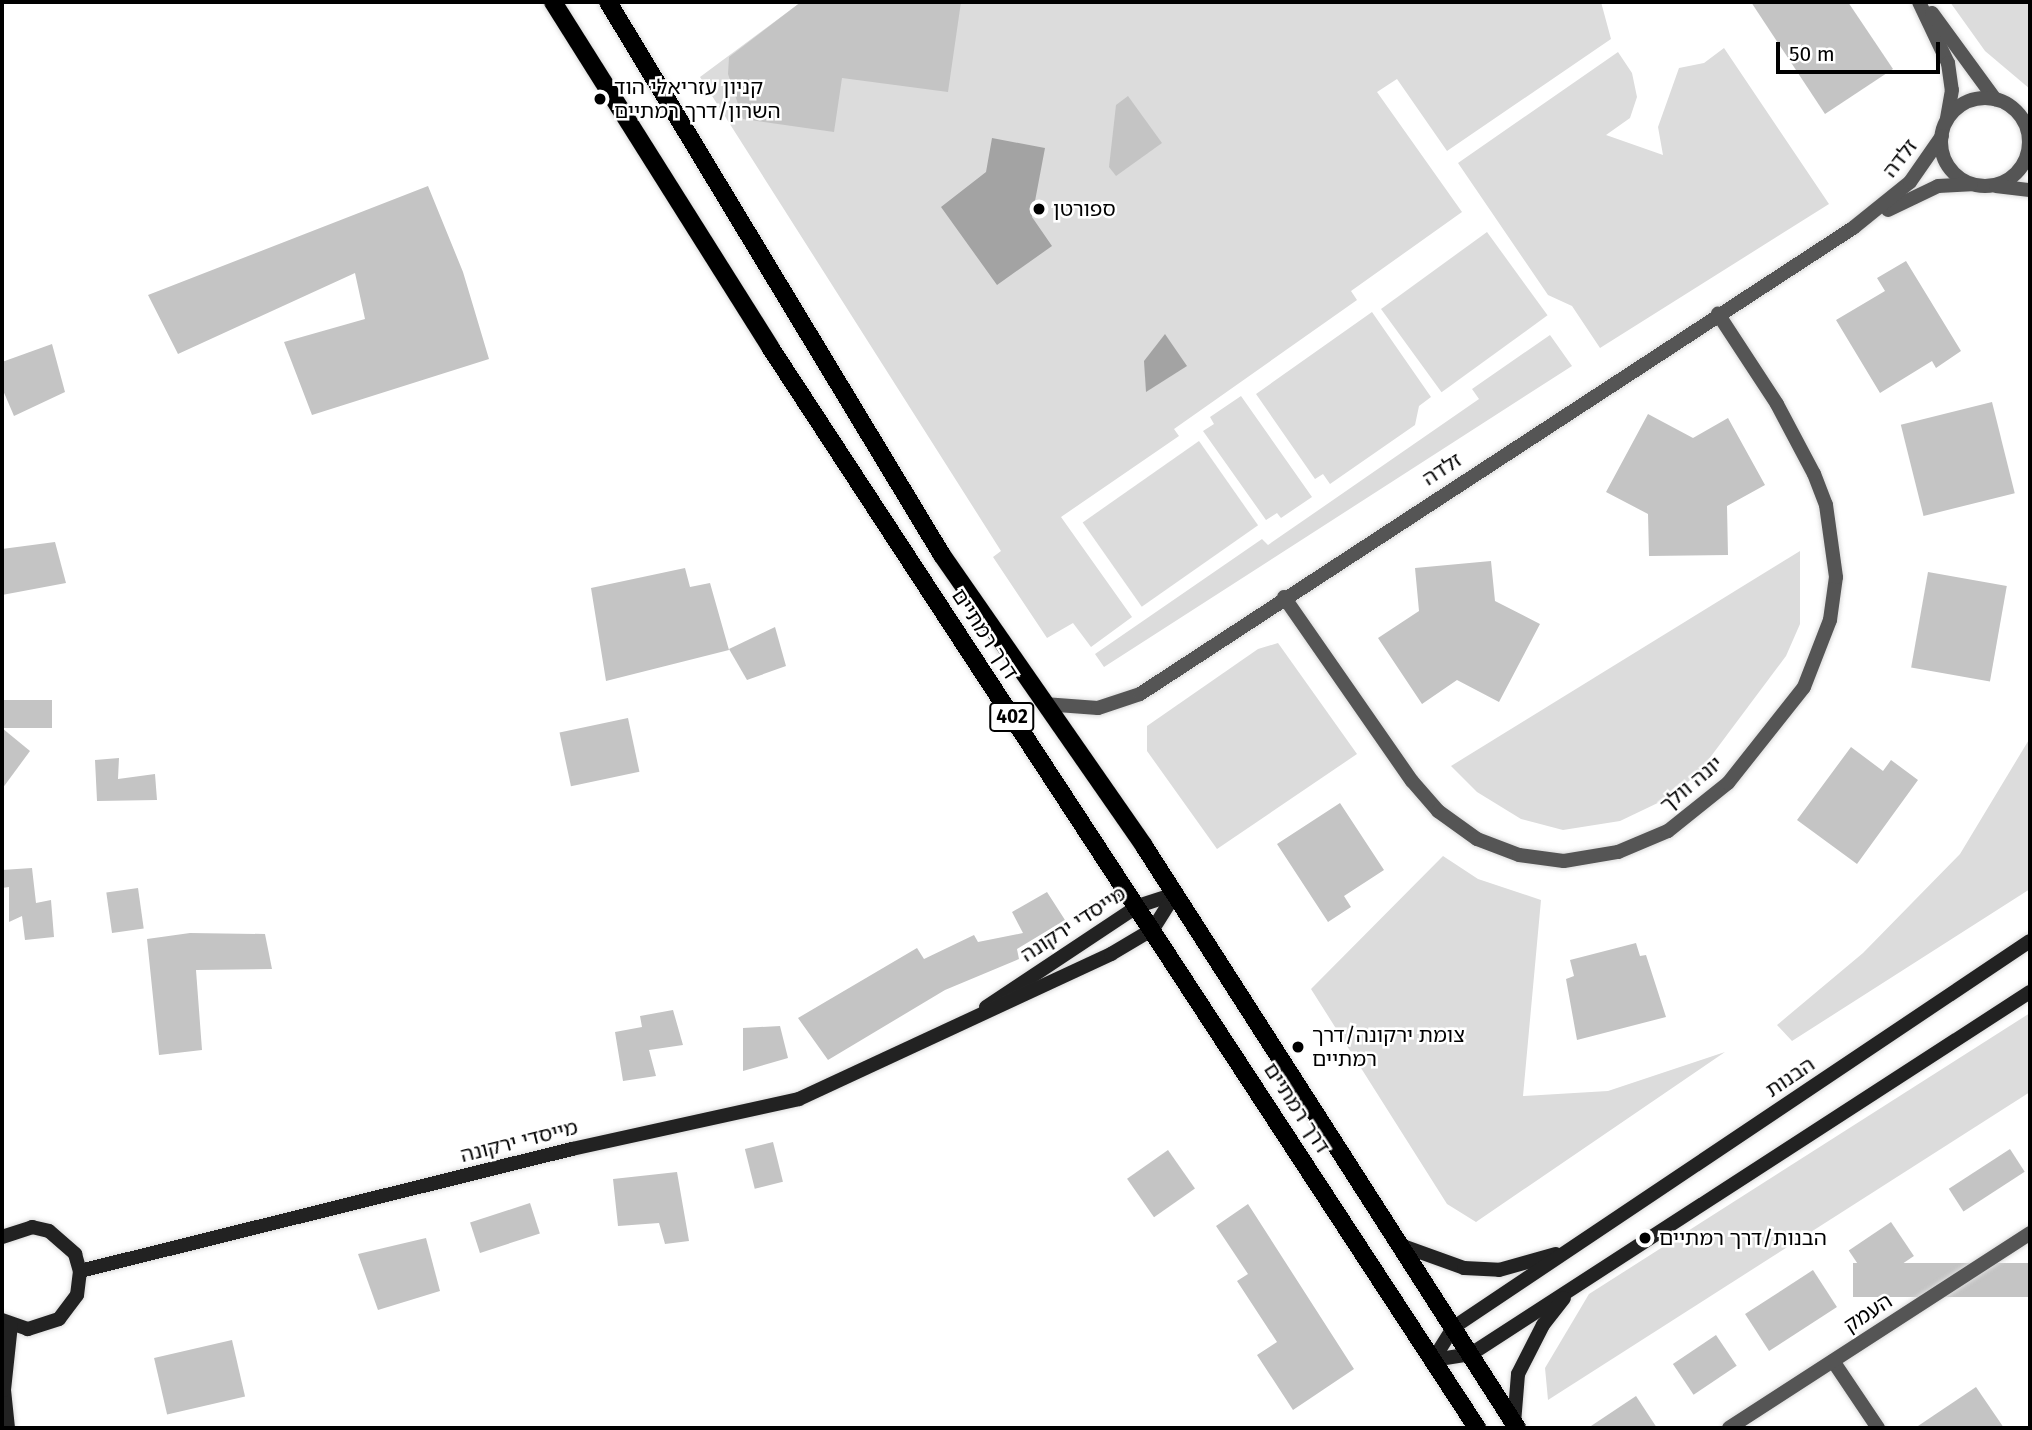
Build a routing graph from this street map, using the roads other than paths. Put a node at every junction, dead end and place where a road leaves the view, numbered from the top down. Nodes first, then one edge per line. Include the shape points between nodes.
1 (553, 2) edge
2 (608, 2) edge
3 (1922, 2) edge
4 (1995, 99) junction
5 (1944, 129) junction
6 (2028, 130) edge
7 (1987, 185) junction
8 (2030, 190) edge
9 (1853, 229) junction
10 (1718, 314) junction
11 (1284, 597) junction
12 (1044, 704) junction
13 (1175, 894) junction
14 (1138, 906) junction
15 (1153, 929) junction
16 (2030, 941) edge
17 (2030, 992) edge
18 (958, 1025) junction
19 (2030, 1233) edge
20 (2, 1237) edge
21 (1403, 1245) junction
22 (1574, 1248) junction
23 (80, 1271) junction
24 (1572, 1288) junction
25 (6, 1323) edge
26 (1454, 1327) junction
27 (1471, 1354) junction
28 (1433, 1360) junction
29 (1833, 1361) junction
30 (1516, 1426) edge
31 (8, 1428) edge
32 (1477, 1428) edge
33 (1729, 1428) edge
34 (1878, 1428) edge

1 - 14 main road, דרך רמתיים / 402 via 777,358
2 - 12 main road, דרך רמתיים / 402 via 942,555
3 - 4 street
3 - 5 street via 1948,63 1952,90
4 - 5 street via 1972,100
4 - 6 street via 2008,104
5 - 7 street via 1947,163 1968,182
5 - 9 street, זלדה via 1910,182
6 - 7 street via 2028,148 2020,169
7 - 8 street
7 - 9 street, זלדה via 1938,186
9 - 10 street, זלדה
10 - 11 street, זלדה
10 - 11 street, יונה וולך via 1777,404 1814,474 1826,505 1836,577 1830,620 1804,687 1732,779 1668,831 1618,852 1564,861 1519,855 1477,839 1438,811 1412,781
11 - 12 street, זלדה via 1140,694 1098,708
12 - 13 main road, דרך רמתיים / 402
13 - 14 street, מייסדי ירקונה
13 - 15 street, מייסדי ירקונה
13 - 21 main road, דרך רמתיים / 402
14 - 15 main road, דרך רמתיים / 402
14 - 18 street, מייסדי ירקונה
15 - 18 street, מייסדי ירקונה via 1046,987
15 - 28 main road, דרך רמתיים / 402
16 - 22 street, הבנות
17 - 24 street
18 - 23 street, מייסדי ירקונה via 799,1099 572,1149
19 - 29 street, העמק
20 - 23 street via 32,1227 49,1231 75,1254
21 - 22 street, הבנות via 1427,1258 1499,1270
21 - 26 main road, דרך רמתיים / 402
22 - 26 street, הבנות
23 - 25 street via 77,1295 58,1319 28,1329
24 - 27 street
24 - 30 street via 1543,1325 1521,1368
25 - 31 street
26 - 27 main road, דרך רמתיים / 402
26 - 28 street, הבנות
27 - 28 street
27 - 30 main road, דרך רמתיים / 402
28 - 32 main road, דרך רמתיים / 402
29 - 33 street, העמק
29 - 34 street

